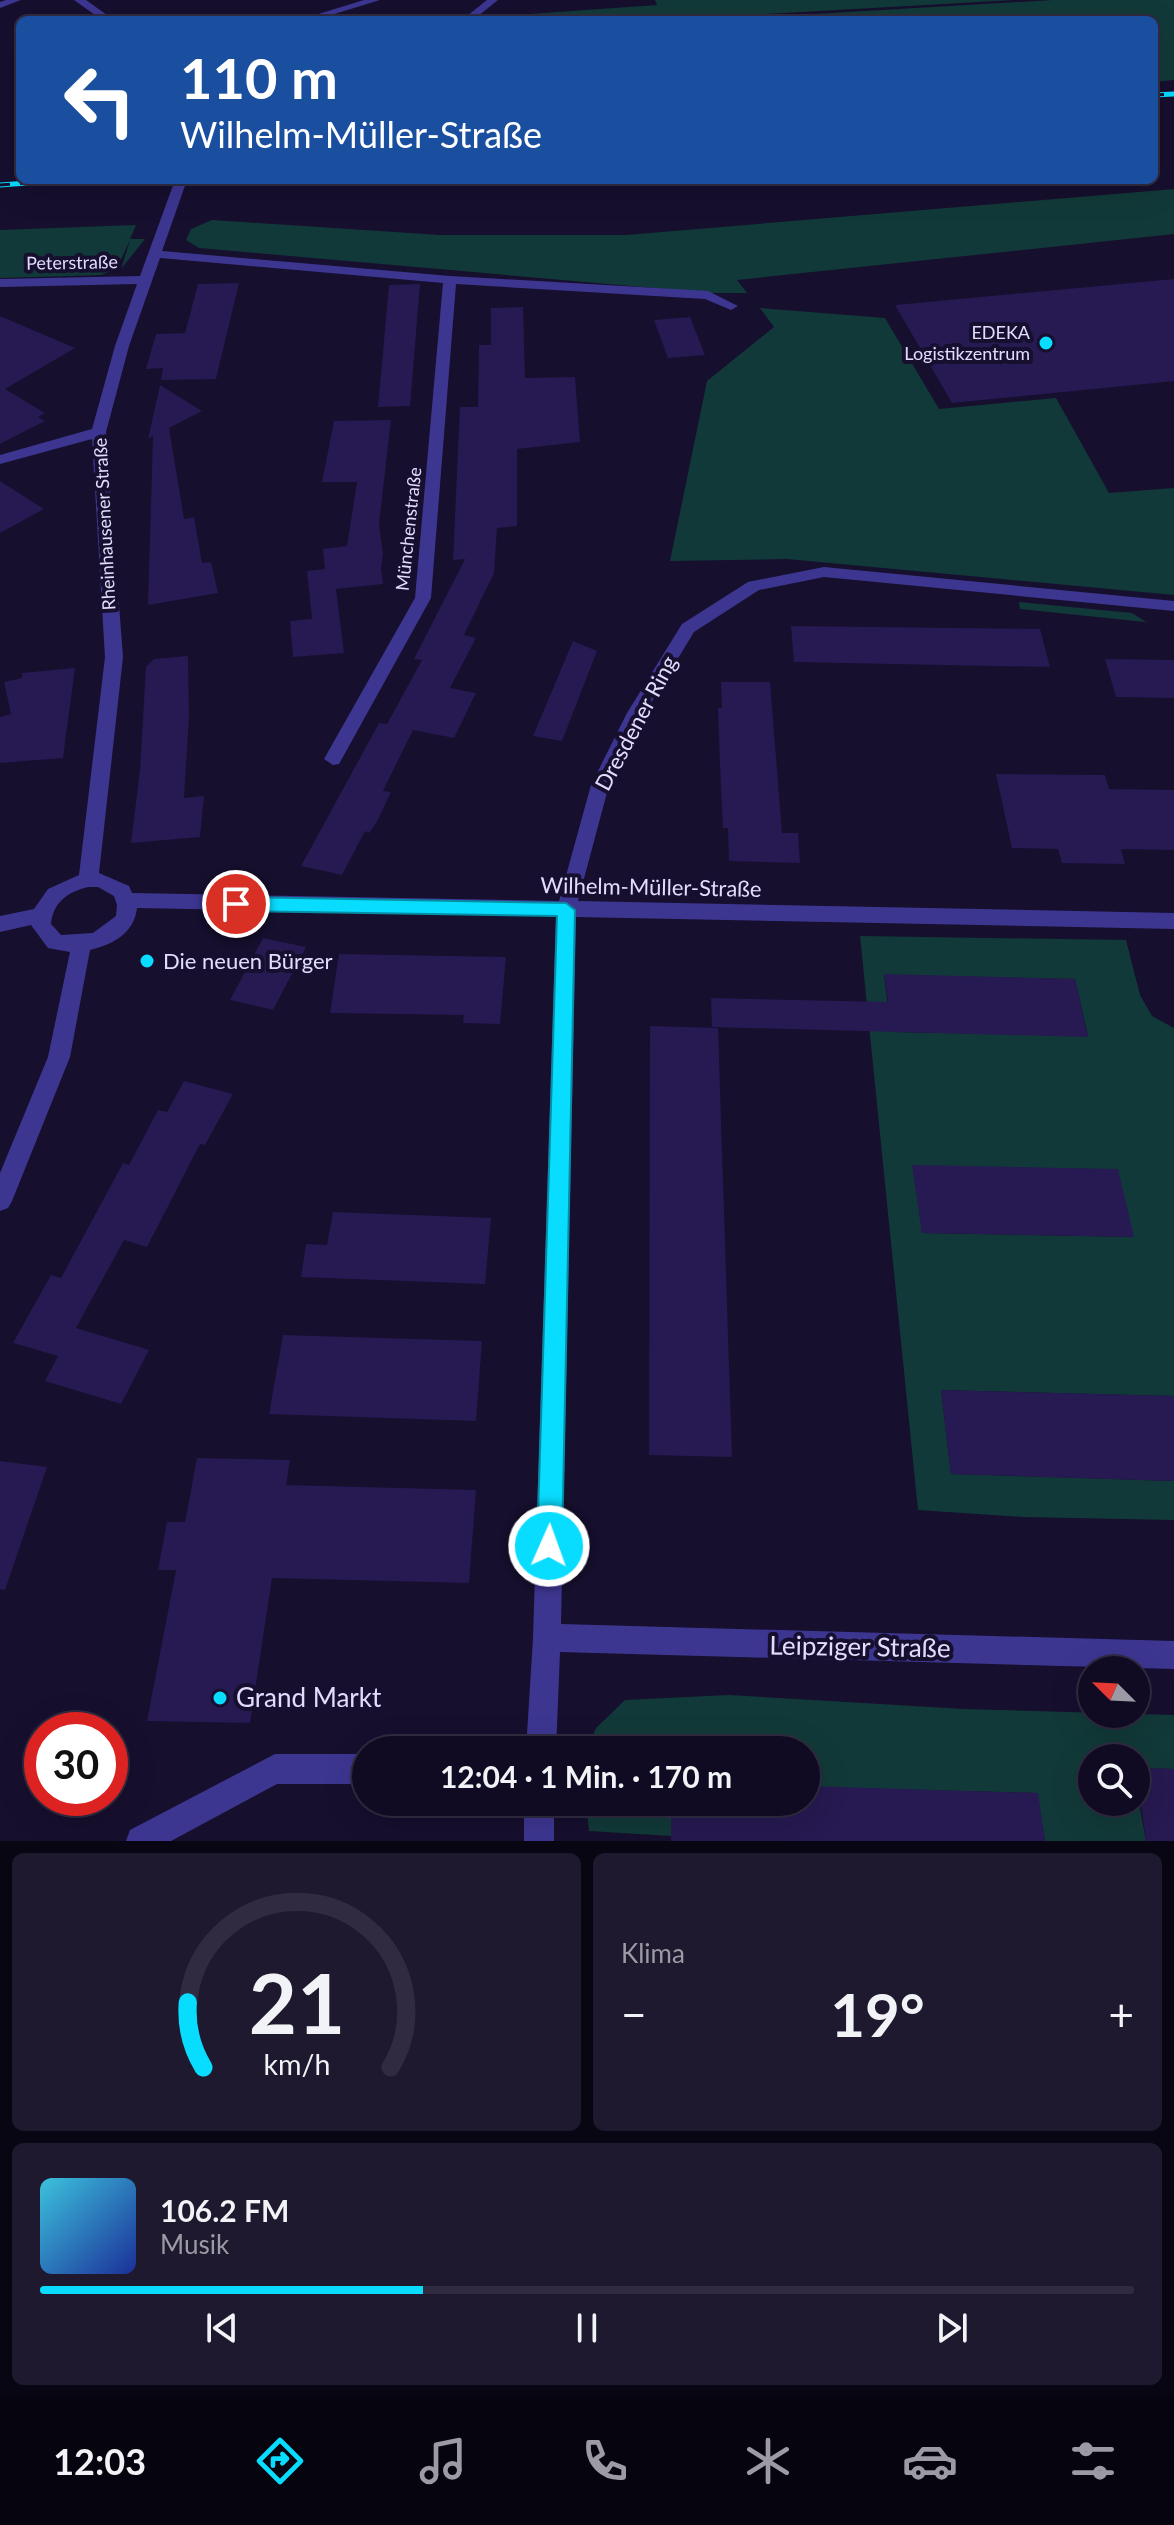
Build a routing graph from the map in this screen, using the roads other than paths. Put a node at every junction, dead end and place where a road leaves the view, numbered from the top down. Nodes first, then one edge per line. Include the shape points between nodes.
1 (16, 0) edge
2 (79, 0) edge
3 (375, 0) edge
4 (493, 0) edge
5 (0, 5) edge
6 (103, 16) edge
7 (318, 16) edge
8 (472, 16) edge
9 (180, 184) edge
10 (156, 254) junction
11 (145, 280) junction
12 (450, 280) junction
13 (0, 283) edge
14 (731, 306) dead end
15 (99, 432) junction
16 (0, 460) edge
17 (1174, 606) edge
18 (333, 759) dead end
19 (88, 880) junction
20 (127, 900) junction
21 (566, 910) junction
22 (41, 915) junction
23 (1174, 921) edge
24 (0, 924) edge
25 (81, 946) junction
26 (0, 1201) edge
27 (547, 1638) junction
28 (1174, 1655) edge
29 (542, 1736) edge
30 (352, 1769) edge
31 (539, 1816) edge
32 (141, 1841) edge
33 (539, 1841) edge

1 - 5 street
2 - 6 street
3 - 7 street
4 - 8 street
9 - 10 street, Rheinhausener Straße
10 - 11 street, Rheinhausener Straße
10 - 12 street
11 - 13 street, Peterstraße
11 - 15 street, Rheinhausener Straße
12 - 14 street via 708,295
12 - 18 street, Münchenstraße via 423,598
15 - 16 street
15 - 19 street, Rheinhausener Straße via 114,657
17 - 21 street, Dresdener Ring via 824,572 754,586 688,628 636,713 600,785
19 - 20 street via 113,884
19 - 22 street via 57,892
20 - 21 street, Wilhelm-Müller-Straße
20 - 25 street via 117,929
21 - 23 street, Wilhelm-Müller-Straße
21 - 27 street, Dresdener Ring
22 - 24 street
22 - 25 street via 41,926 55,942
25 - 26 street via 59,1057
27 - 28 street, Leipziger Straße
27 - 29 street, Dresdener Ring
30 - 32 street via 275,1769
31 - 33 street

